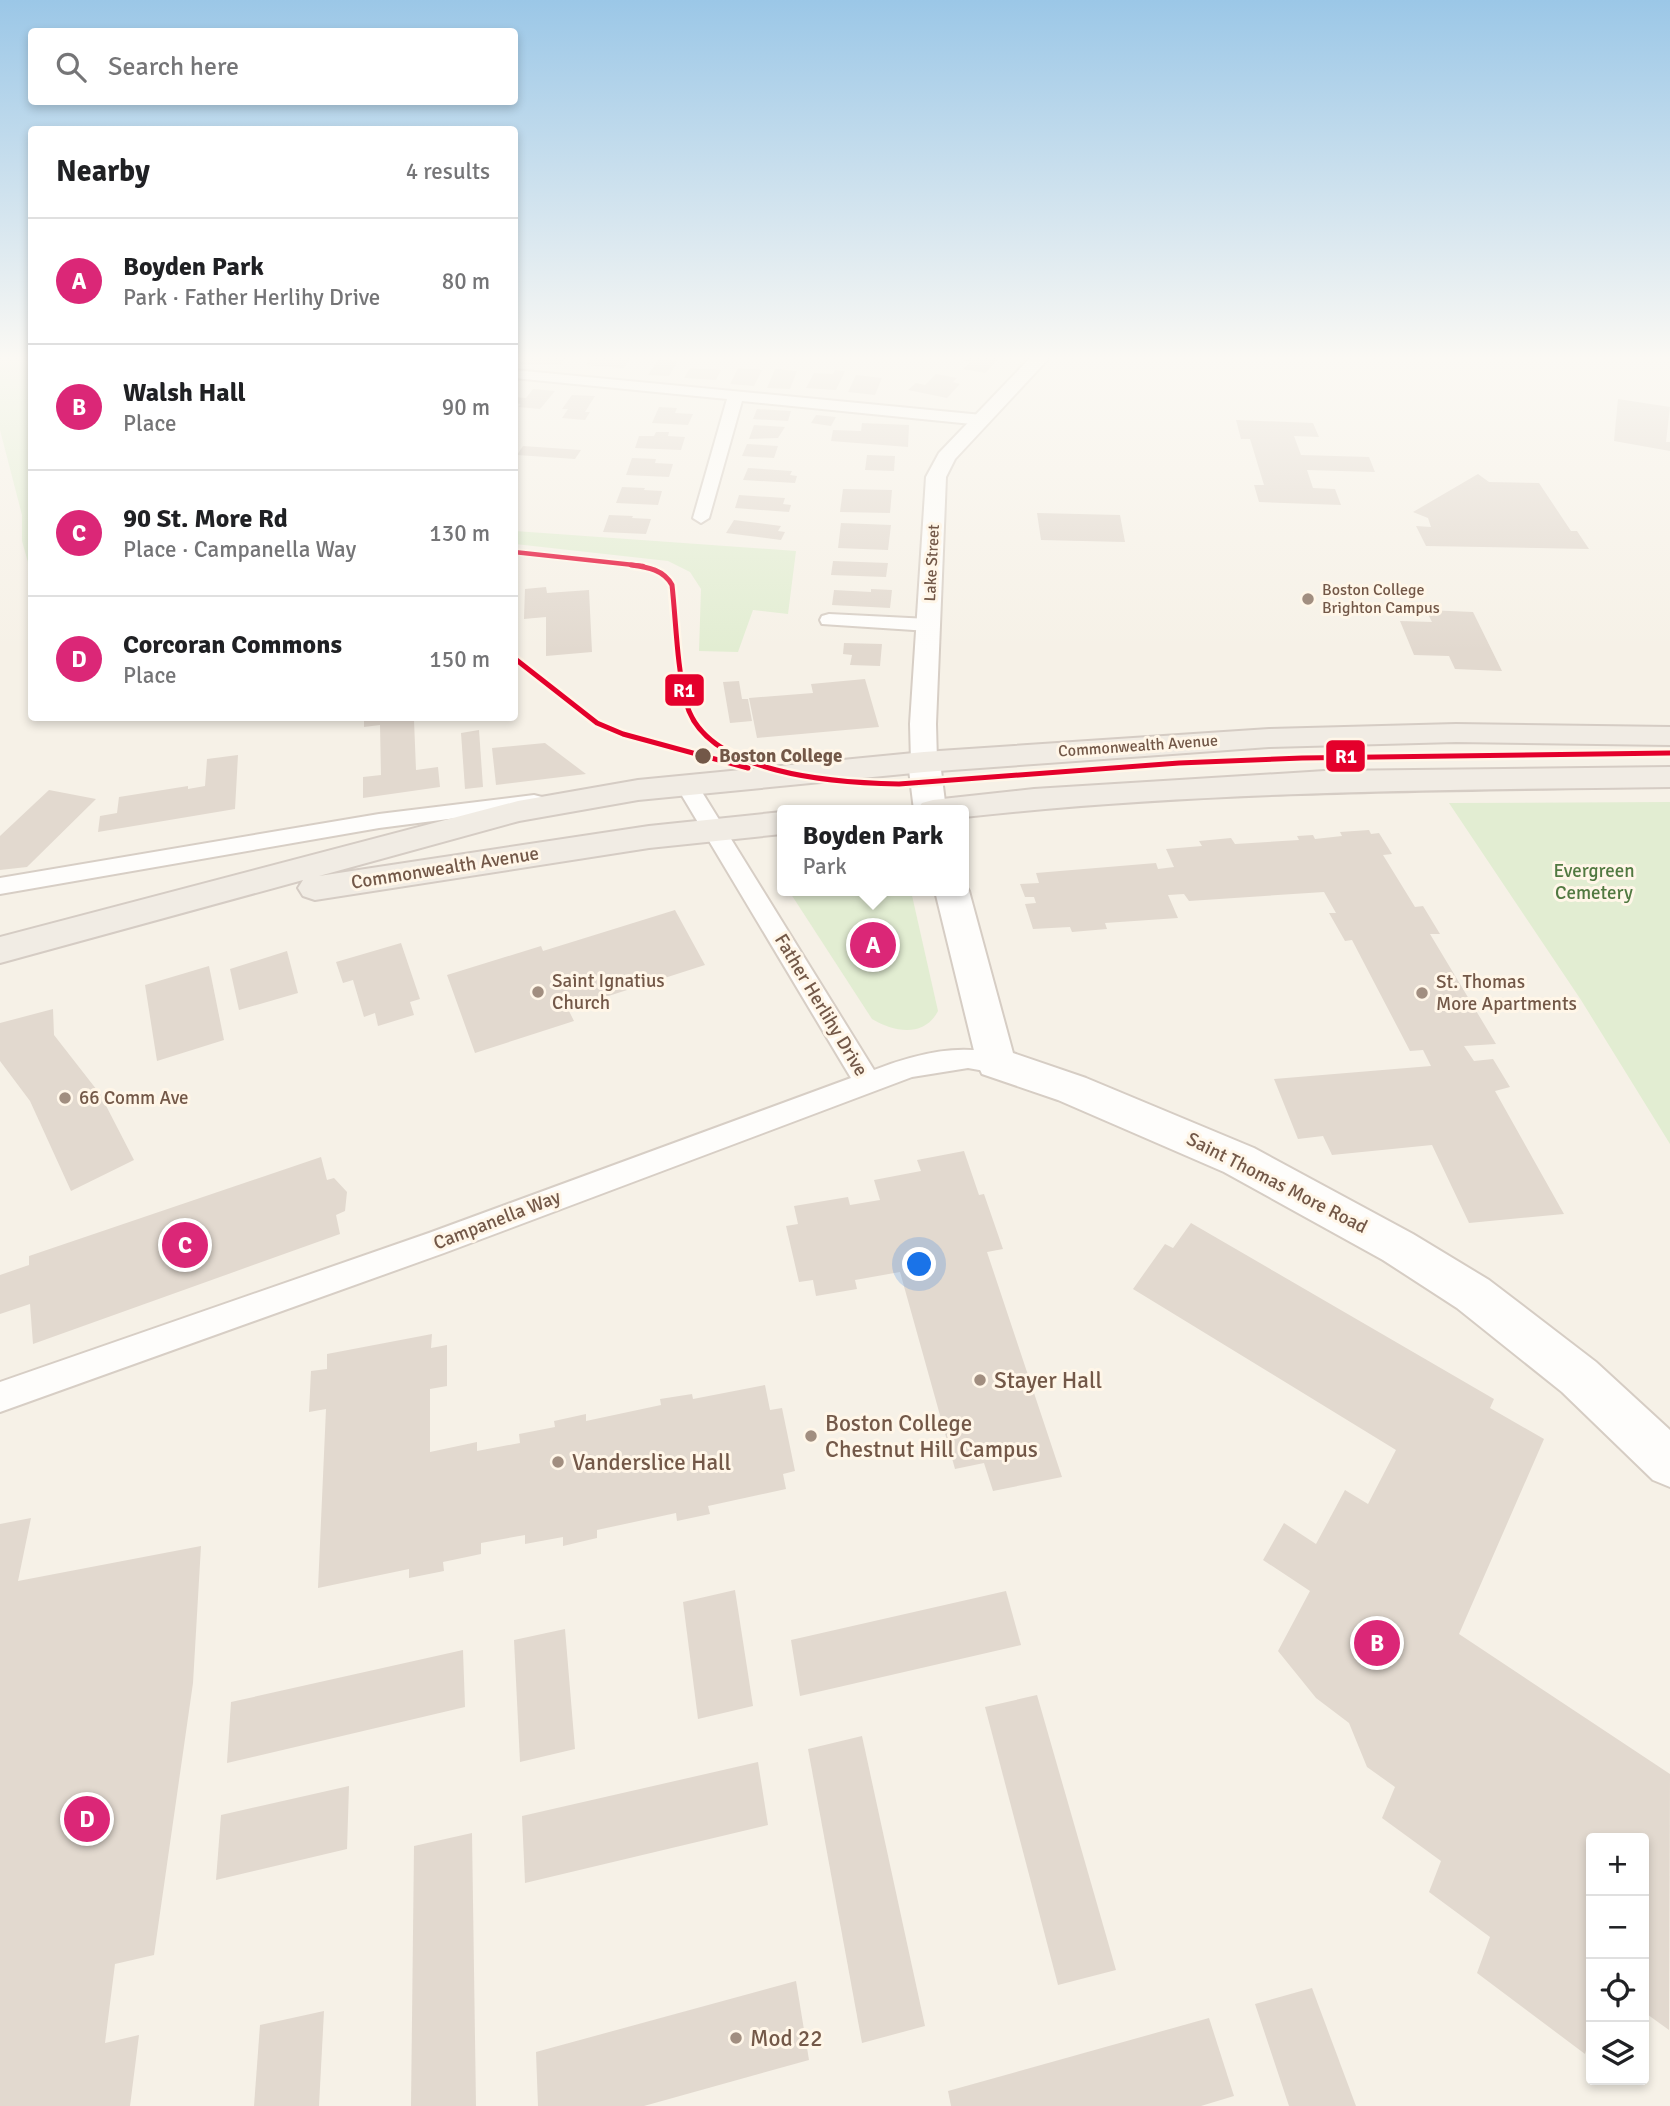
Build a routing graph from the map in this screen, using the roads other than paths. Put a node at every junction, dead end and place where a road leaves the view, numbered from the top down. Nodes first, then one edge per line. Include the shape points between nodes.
1 (719, 454) edge
2 (949, 454) edge
3 (701, 518) dead end
4 (829, 620) dead end
5 (929, 625) junction
6 (1670, 736) edge
7 (925, 762) junction
8 (1670, 777) edge
9 (687, 784) junction
10 (609, 794) junction
11 (931, 805) edge
12 (969, 806) edge
13 (777, 823) edge
14 (714, 829) junction
15 (0, 886) edge
16 (952, 896) edge
17 (109, 923) junction
18 (0, 950) edge
19 (996, 1063) junction
20 (868, 1083) junction
21 (0, 1397) edge
22 (1670, 1463) edge

1 - 3 street
2 - 5 street, Lake Street via 936,477
4 - 5 street
5 - 7 street, Lake Street
6 - 7 main road, Commonwealth Avenue via 1362,734
7 - 9 main road, Commonwealth Avenue
7 - 11 main road, Lake Street
8 - 12 main road via 1325,781
9 - 10 main road, Commonwealth Avenue
9 - 14 street, Father Herlihy Drive
10 - 15 street, Commonwealth Avenue via 379,821
10 - 17 main road, Commonwealth Avenue via 518,811
13 - 14 main road, Commonwealth Avenue
14 - 17 main road, Commonwealth Avenue via 396,874
14 - 20 street, Father Herlihy Drive
16 - 19 main road
17 - 18 main road, Commonwealth Avenue
19 - 20 street, Campanella Way via 968,1058 926,1063
19 - 22 main road, Saint Thomas More Road via 1191,1138 1398,1247 1473,1294 1579,1377
20 - 21 street, Campanella Way

